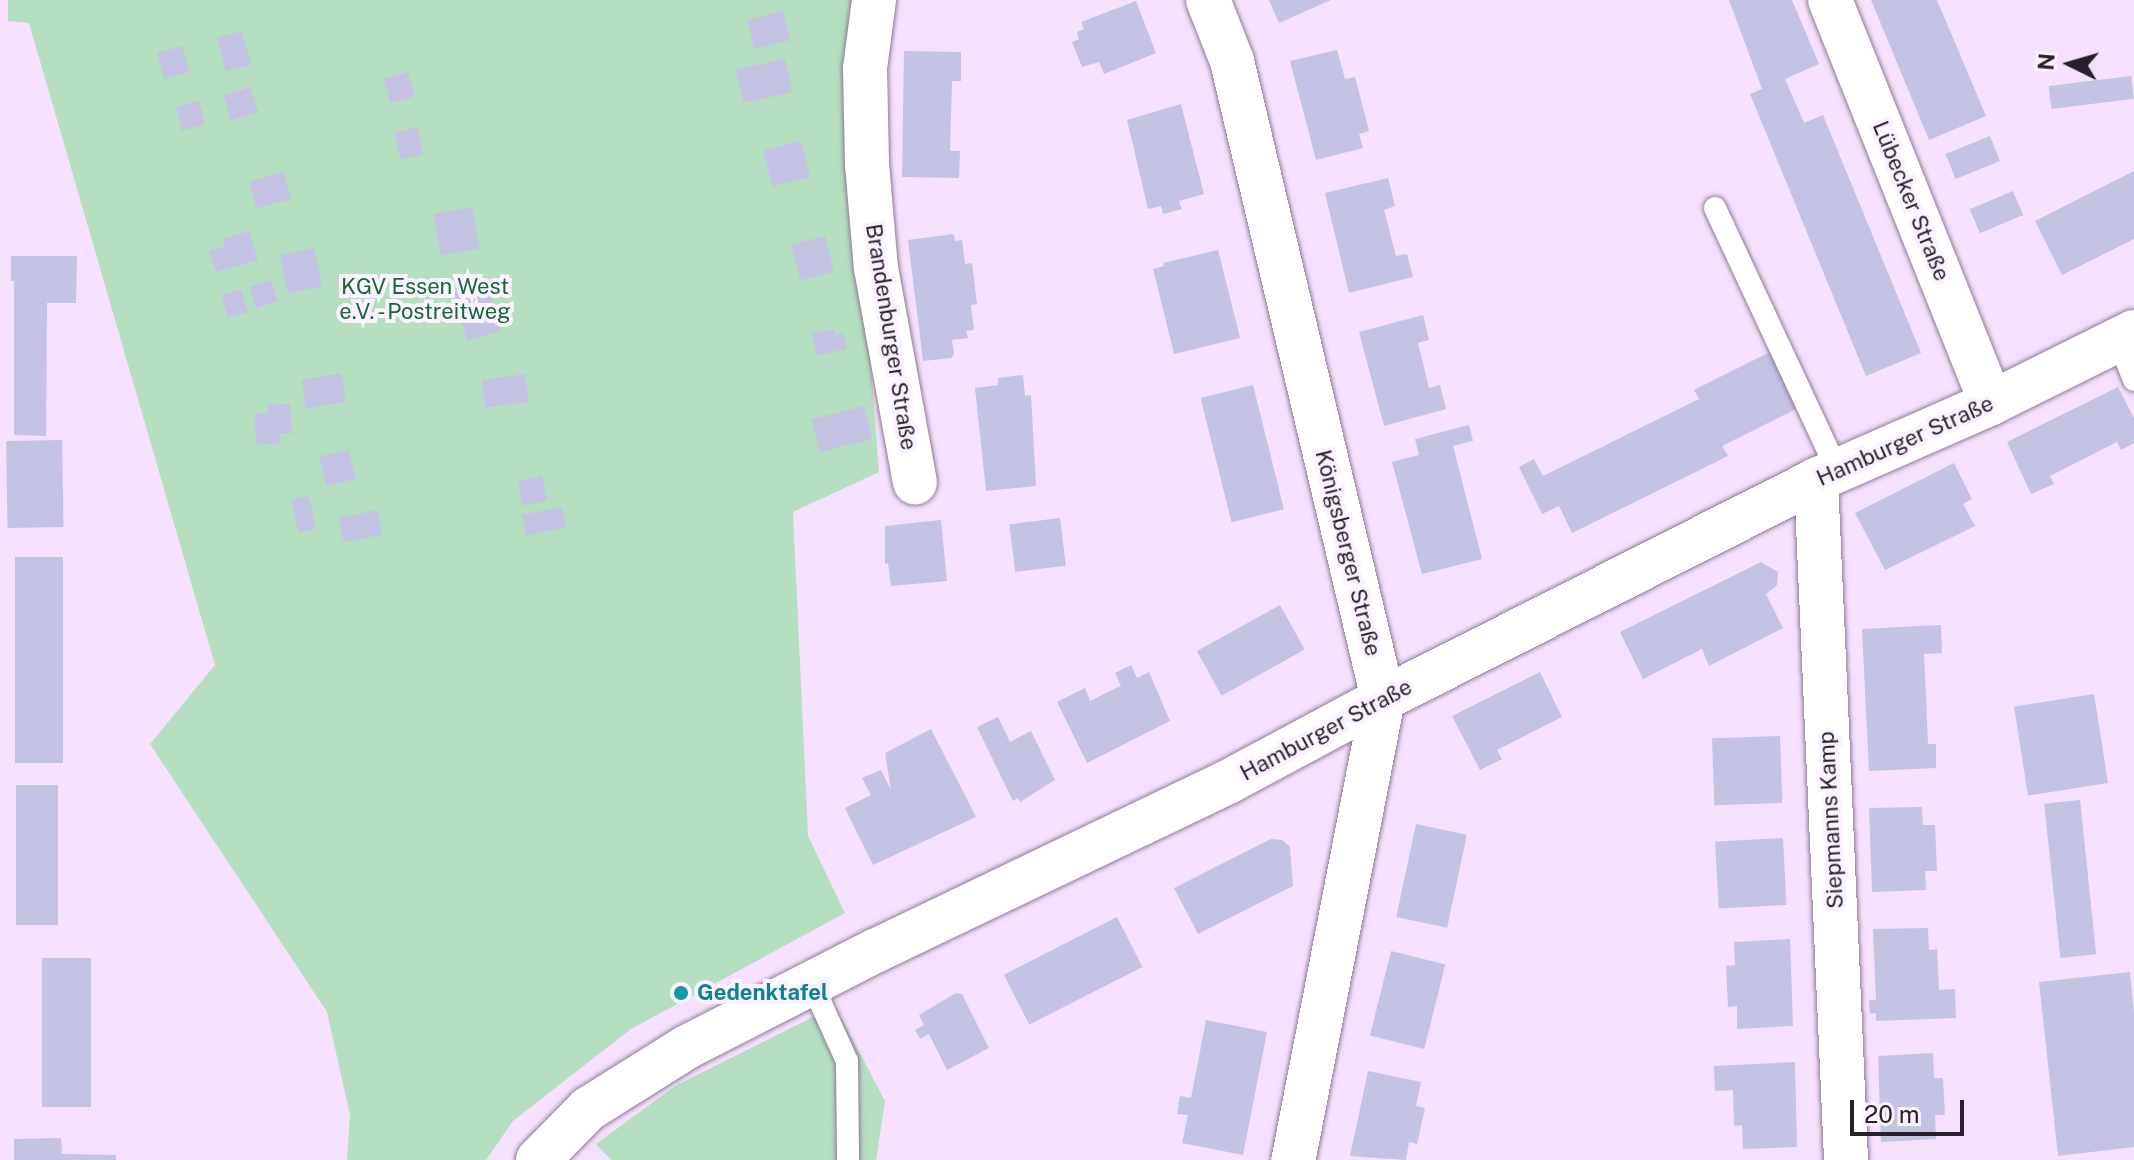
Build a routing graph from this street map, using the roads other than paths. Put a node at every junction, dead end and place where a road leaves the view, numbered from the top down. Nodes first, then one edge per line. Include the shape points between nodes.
1 (874, 0) edge
2 (1208, 0) edge
3 (1830, 0) edge
4 (1715, 208) dead end
5 (2126, 336) edge
6 (2134, 380) edge
7 (1991, 403) junction
8 (1826, 475) junction
9 (915, 482) dead end
10 (1383, 699) junction
11 (812, 984) junction
12 (538, 1160) edge
13 (848, 1160) edge
14 (1293, 1160) edge
15 (1846, 1160) edge

1 - 9 street, Brandenburger Straße via 865,68 867,164 876,268
2 - 10 street, Königsberger Straße via 1232,61
3 - 7 street, Lübecker Straße
4 - 8 lane
5 - 6 lane
5 - 7 street, Hamburger Straße
7 - 8 street, Hamburger Straße
8 - 10 street, Hamburger Straße
8 - 15 street, Siepmanns Kamp
10 - 11 street, Hamburger Straße via 1228,782
10 - 14 street, Königsberger Straße
11 - 12 street, Hamburger Straße via 687,1047 588,1109
11 - 13 lane via 847,1061

